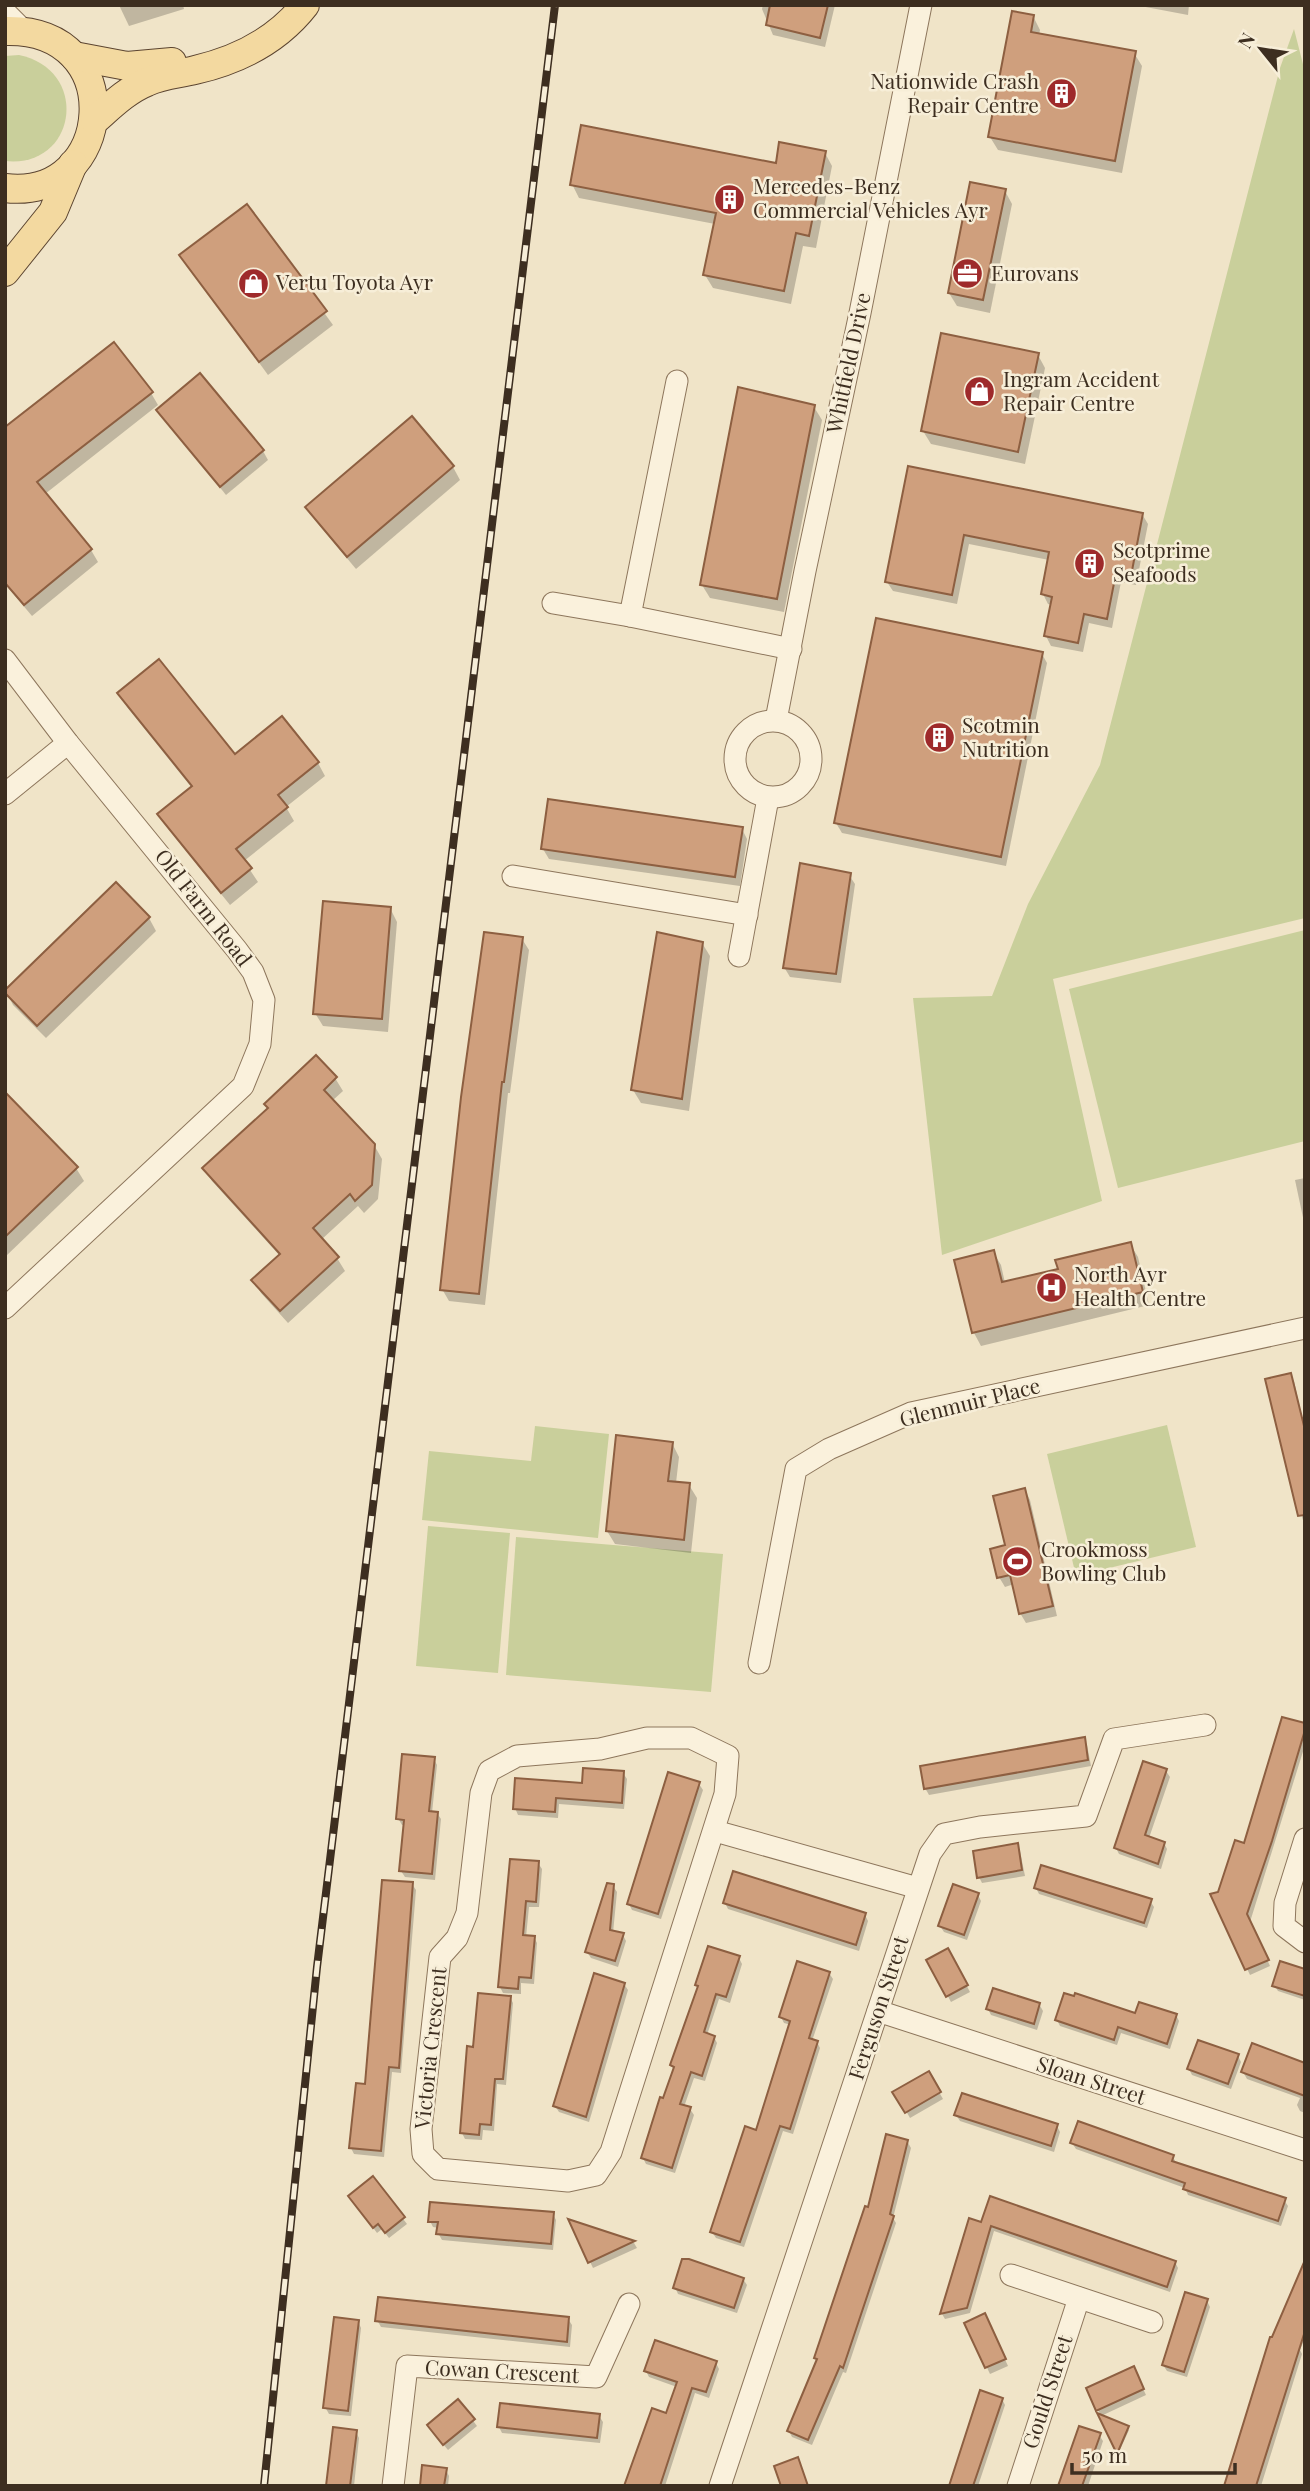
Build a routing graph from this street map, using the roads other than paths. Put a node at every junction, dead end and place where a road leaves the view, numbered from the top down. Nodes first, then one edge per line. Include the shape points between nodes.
1 (290, 5) edge
2 (305, 5) edge
3 (921, 5) edge
4 (11, 25) edge
5 (74, 56) junction
6 (94, 120) junction
7 (73, 164) junction
8 (5, 188) edge
9 (5, 272) edge
10 (677, 381) dead end
11 (553, 603) dead end
12 (630, 616) junction
13 (791, 649) junction
14 (5, 660) edge
15 (776, 720) junction
16 (68, 743) junction
17 (5, 794) edge
18 (768, 797) junction
19 (513, 876) dead end
20 (747, 915) junction
21 (739, 956) dead end
22 (5, 1308) edge
23 (1305, 1328) edge
24 (759, 1663) dead end
25 (1205, 1725) dead end
26 (715, 1831) junction
27 (1305, 1839) edge
28 (918, 1888) junction
29 (1305, 1942) edge
30 (878, 2011) junction
31 (1305, 2150) edge
32 (1011, 2275) dead end
33 (1079, 2298) junction
34 (629, 2304) dead end
35 (1152, 2322) dead end
36 (393, 2486) edge
37 (720, 2486) edge
38 (1018, 2486) edge

1 - 5 main road via 209,52 167,63 127,66
2 - 6 main road via 291,23 241,56 147,81
3 - 13 street, Whitfield Drive
4 - 5 main road via 51,39
5 - 6 main road via 94,97
6 - 7 main road via 85,149
7 - 8 main road via 39,186
7 - 9 main road via 53,212
10 - 12 street
11 - 12 street
12 - 13 street
13 - 15 street, Whitfield Drive
14 - 16 street, Old Farm Road
15 - 18 street via 753,726 734,754 740,779 754,793
15 - 18 street via 801,733 808,744 811,766 798,788
16 - 17 street
16 - 22 street, Old Farm Road via 253,972 264,1000 260,1044 243,1086
18 - 20 street
19 - 20 street
20 - 21 street
23 - 24 street, Glenmuir Place via 911,1413 829,1449 796,1469
25 - 28 street, Ferguson Street via 1114,1739 1086,1816 944,1834 930,1854
26 - 26 street, Victoria Crescent via 611,2152 596,2175 568,2181 438,2169 423,2154 421,2129 440,1957 457,1938 467,1913 481,1793 489,1772 517,1756 600,1749 647,1738 691,1738 727,1756 725,1794
26 - 28 street
27 - 29 street via 1285,1903 1284,1926
28 - 30 street, Ferguson Street
30 - 31 street, Sloan Street
30 - 37 street, Ferguson Street
32 - 33 street
33 - 35 street
33 - 38 street, Gould Street
34 - 36 street, Cowan Crescent via 596,2377 407,2367

